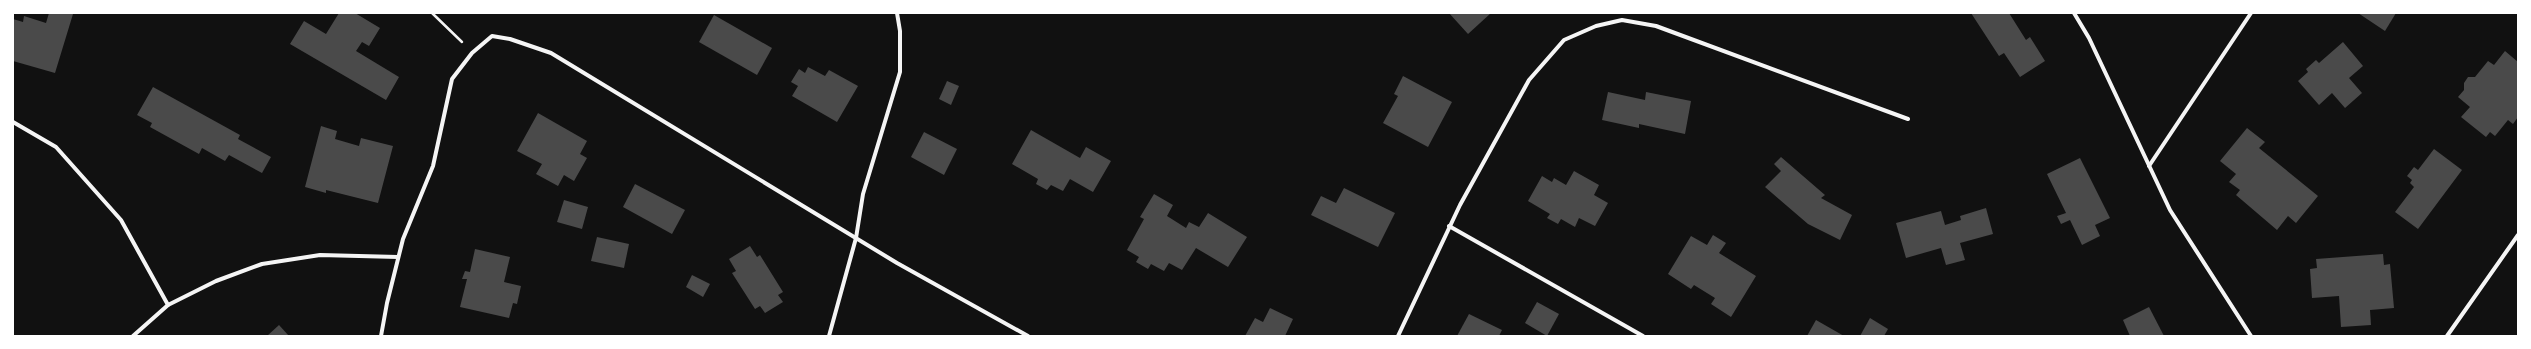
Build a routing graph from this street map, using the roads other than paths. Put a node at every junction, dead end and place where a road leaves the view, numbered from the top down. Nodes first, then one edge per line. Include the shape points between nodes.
1 (897, 13) edge
2 (2074, 13) edge
3 (2251, 13) edge
4 (1908, 119) dead end
5 (13, 122) edge
6 (2149, 166) junction
7 (1449, 226) junction
8 (2518, 235) edge
9 (856, 238) junction
10 (398, 257) junction
11 (168, 305) junction
12 (132, 336) edge
13 (381, 336) edge
14 (829, 336) edge
15 (1028, 336) edge
16 (1398, 336) edge
17 (1643, 336) edge
18 (2251, 336) edge
19 (2447, 336) edge

1 - 9 street via 900,31 900,72 864,194
2 - 6 street via 2089,38
3 - 6 street
4 - 7 street via 1656,26 1622,20 1596,26 1564,40 1529,80
5 - 11 street via 56,146 121,220
6 - 18 street via 2170,210
7 - 16 street
7 - 17 street
8 - 19 street
9 - 10 street via 551,53 510,39 492,36 472,53 452,79 433,166
9 - 14 street
9 - 15 street
10 - 11 street via 320,255 262,264 216,280
10 - 13 street
11 - 12 street

